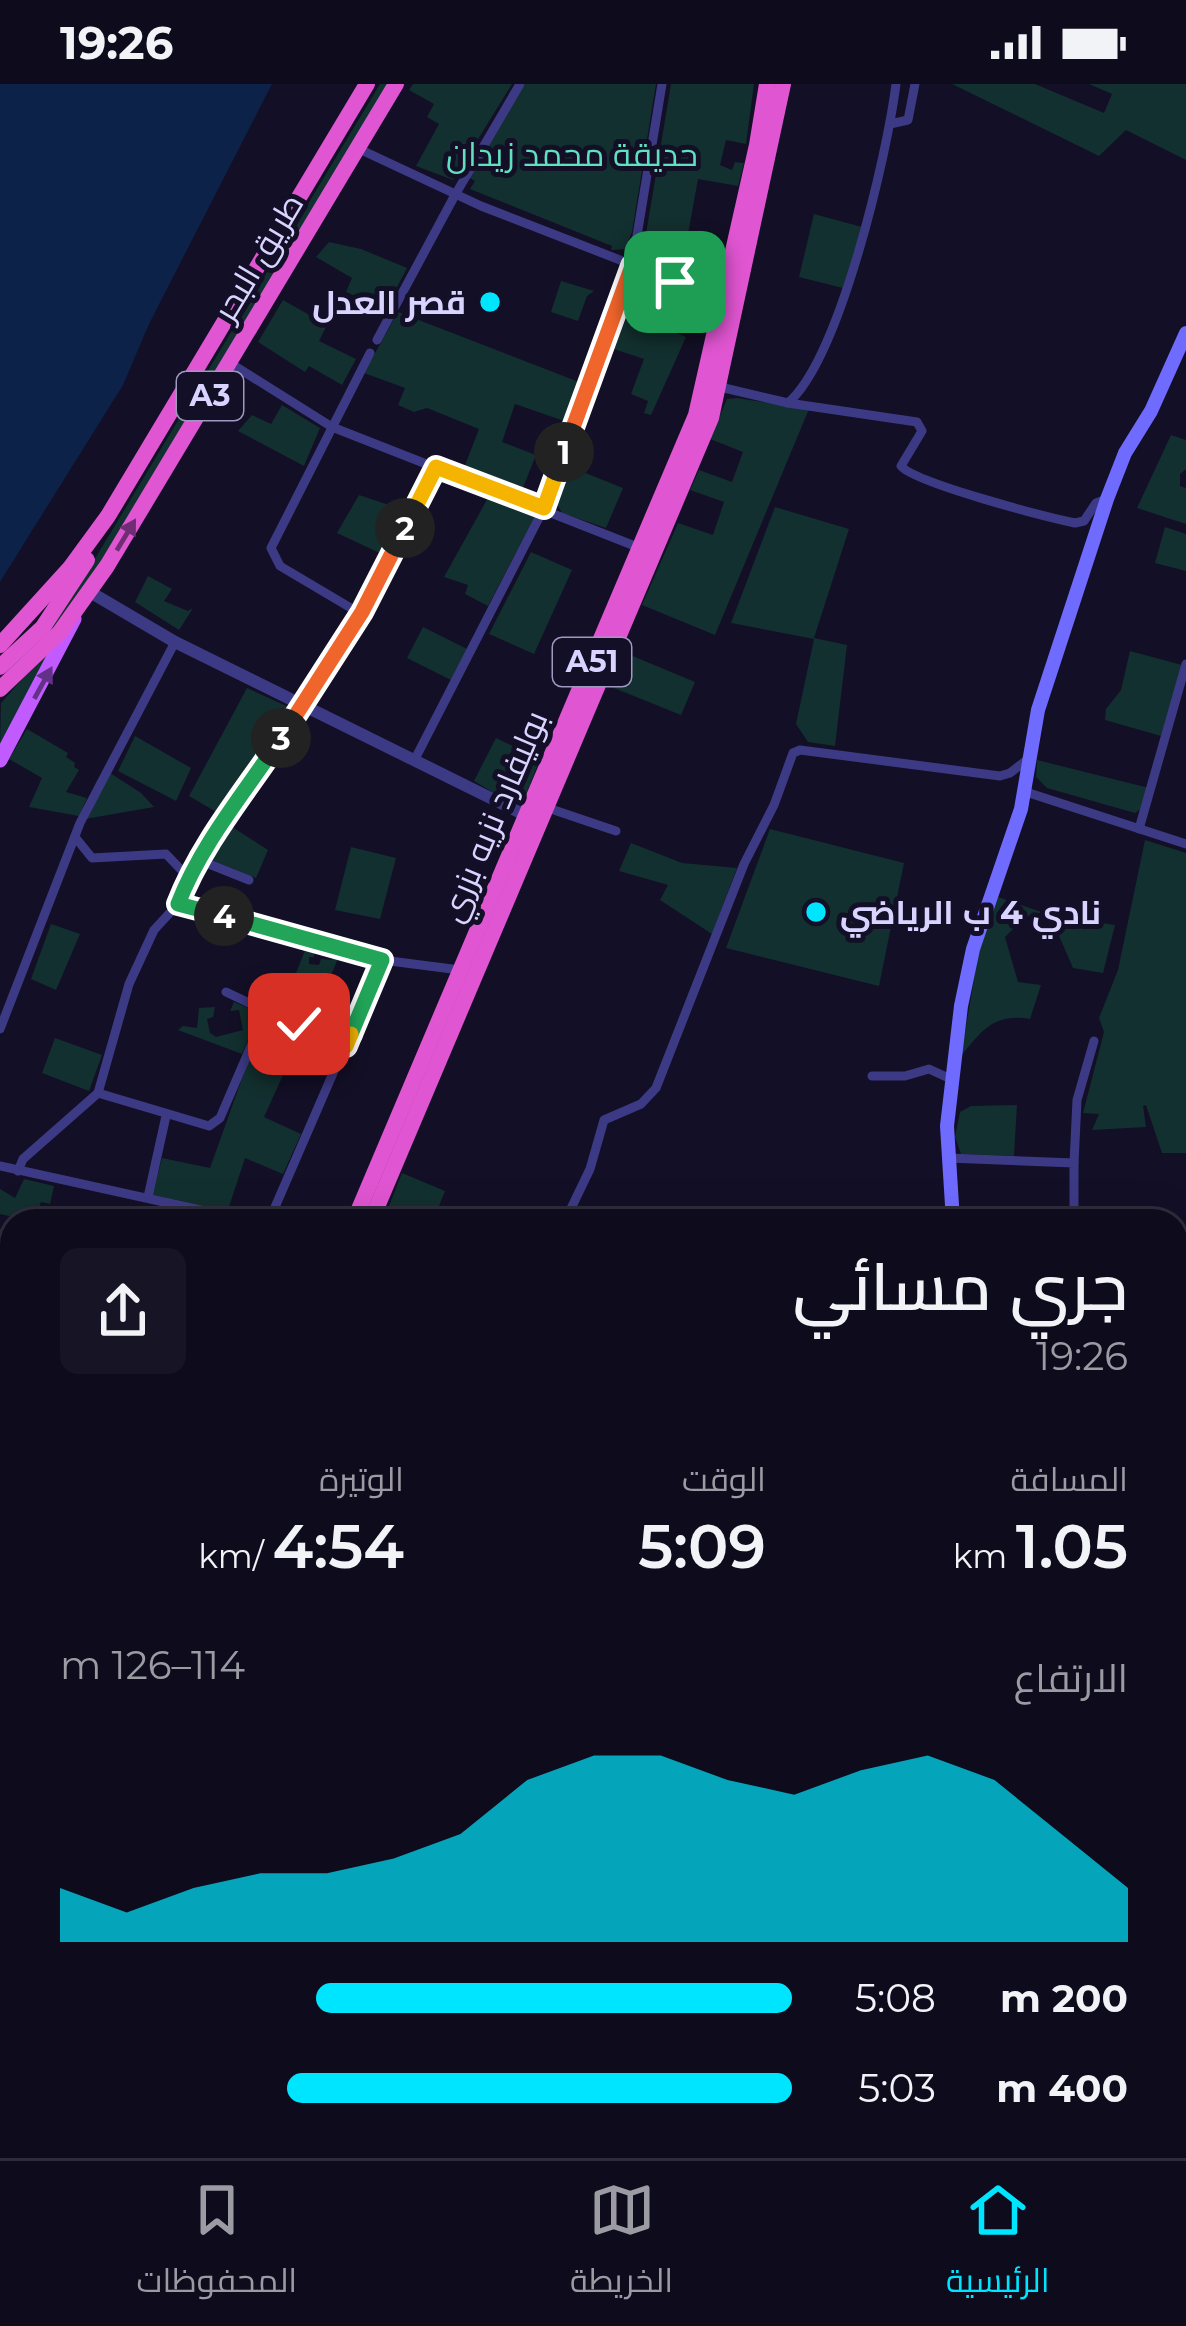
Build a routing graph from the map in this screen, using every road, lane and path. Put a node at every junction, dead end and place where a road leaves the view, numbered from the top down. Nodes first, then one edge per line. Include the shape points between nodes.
1 (367, 84) edge
2 (396, 84) edge
3 (520, 84) edge
4 (662, 84) edge
5 (767, 84) edge
6 (783, 84) edge
7 (896, 84) edge
8 (914, 84) edge
9 (890, 124) junction
10 (357, 148) junction
11 (455, 195) junction
12 (632, 266) junction
13 (724, 300) junction
14 (1186, 333) edge
15 (377, 340) dead end
16 (370, 353) dead end
17 (230, 363) junction
18 (720, 387) junction
19 (788, 403) junction
20 (332, 427) junction
21 (436, 467) junction
22 (1107, 499) junction
23 (544, 508) junction
24 (108, 516) junction
25 (640, 548) junction
26 (86, 598) junction
27 (361, 614) junction
28 (175, 642) junction
29 (0, 645) edge
30 (1186, 664) edge
31 (2, 675) edge
32 (304, 704) junction
33 (415, 759) junction
34 (1028, 759) junction
35 (0, 760) edge
36 (1026, 792) junction
37 (548, 808) junction
38 (527, 815) junction
39 (1138, 829) junction
40 (616, 831) dead end
41 (75, 837) junction
42 (1186, 844) edge
43 (199, 860) junction
44 (188, 877) junction
45 (249, 880) dead end
46 (178, 904) junction
47 (382, 960) junction
48 (460, 970) junction
49 (226, 992) dead end
50 (272, 1014) junction
51 (0, 1029) edge
52 (1094, 1041) dead end
53 (346, 1046) junction
54 (872, 1076) dead end
55 (953, 1080) junction
56 (98, 1093) junction
57 (166, 1116) junction
58 (948, 1158) junction
59 (1074, 1163) junction
60 (0, 1166) edge
61 (18, 1171) junction
62 (148, 1197) junction
63 (199, 1209) edge
64 (274, 1209) edge
65 (359, 1209) edge
66 (376, 1209) edge
67 (571, 1209) edge
68 (952, 1209) edge
69 (1074, 1209) edge

1 - 24 highway, طريق البحر / A3
2 - 10 highway, طريق البحر / A3
3 - 11 street
4 - 12 street
5 - 13 highway, بوليفارد نزيه بزري / A51
6 - 18 highway, بوليفارد نزيه بزري / A51
7 - 9 street
8 - 9 street via 908,121
9 - 19 street via 845,290 808,380
10 - 11 street
10 - 17 highway, طريق البحر / A3
11 - 12 street
11 - 15 street
12 - 13 street
12 - 23 street
13 - 25 highway, بوليفارد نزيه بزري / A51 via 696,415
14 - 22 main road
16 - 20 street
17 - 20 street
26 -> 17 highway, طريق البحر / A3
18 - 19 street
18 - 37 highway, بوليفارد نزيه بزري / A51
19 - 22 street via 917,422 922,430 901,466 931,482 1076,523
20 - 21 street
20 - 27 street via 271,555
21 - 23 street
21 - 27 street
22 - 34 main road
23 - 25 street
23 - 33 street
24 - 29 highway, طريق البحر / A3
24 - 31 highway via 59,604
25 - 38 highway, بوليفارد نزيه بزري / A51
26 - 28 street
26 - 31 highway, طريق البحر / A3 via 60,632
35 -> 26 main road
27 - 32 street
28 - 32 street
28 - 41 street
30 - 39 street
32 - 33 street
32 - 43 street
33 - 38 street
34 - 36 main road
34 - 67 street via 1000,776 794,753 669,1064 644,1102 604,1120
36 - 39 street
36 - 55 main road via 973,950
37 - 40 street
37 - 66 highway, بوليفارد نزيه بزري / A51
38 - 48 highway, بوليفارد نزيه بزري / A51
39 - 42 street
41 - 44 street via 92,858 164,854
41 - 51 street
43 - 44 street
43 - 45 street
44 - 46 street
46 - 47 street
46 - 56 street via 154,930 129,984
47 - 48 street
47 - 53 street
48 - 65 highway, بوليفارد نزيه بزري / A51
49 - 50 street
50 - 53 street
50 - 57 street via 216,1124
52 - 59 street via 1077,1100
53 - 64 street
54 - 55 street via 929,1069
55 - 58 main road
56 - 57 street
56 - 61 street
57 - 62 street
58 - 59 street
58 - 68 main road
59 - 69 street
60 - 61 street
61 - 62 street
62 - 63 street

